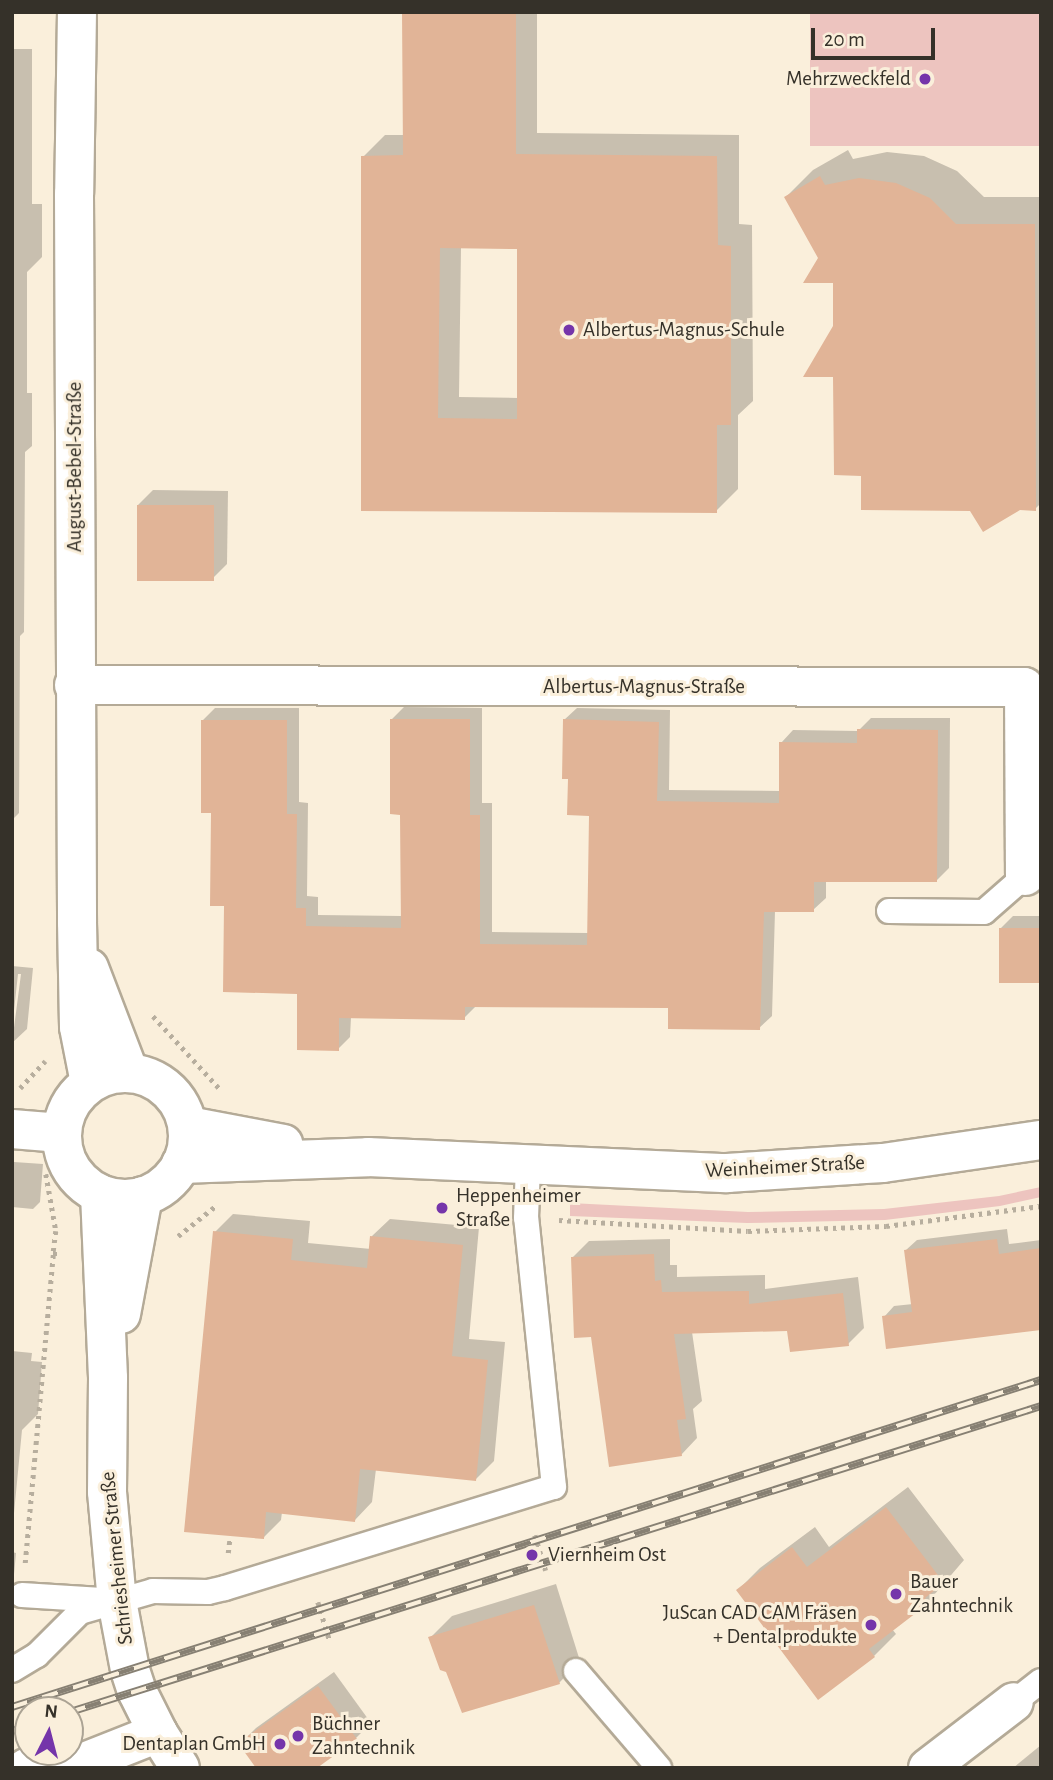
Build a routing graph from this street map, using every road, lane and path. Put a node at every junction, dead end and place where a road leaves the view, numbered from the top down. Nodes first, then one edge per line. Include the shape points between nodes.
1 (77, 12) edge
2 (74, 685) junction
3 (1026, 876) joint
4 (889, 912) dead end
5 (77, 922) junction
6 (145, 1008) dead end
7 (50, 1055) dead end
8 (129, 1073) junction
9 (90, 1083) junction
10 (227, 1096) dead end
11 (13, 1112) edge
12 (188, 1126) junction
13 (61, 1133) junction
14 (1041, 1140) edge
15 (368, 1157) junction
16 (181, 1164) junction
17 (528, 1166) junction
18 (41, 1169) dead end
19 (100, 1194) junction
20 (142, 1196) junction
21 (228, 1200) dead end
22 (1041, 1206) edge
23 (526, 1218) junction
24 (174, 1240) dead end
25 (53, 1254) junction
26 (65, 1254) dead end
27 (108, 1378) junction
28 (535, 1535) dead end
29 (546, 1570) dead end
30 (22, 1595) joint
31 (117, 1601) junction
32 (318, 1602) dead end
33 (329, 1638) dead end
34 (12, 1670) edge
35 (576, 1671) dead end
36 (1027, 1692) edge
37 (158, 1733) junction
38 (26, 1768) edge
39 (180, 1768) edge
40 (659, 1768) edge
41 (928, 1768) edge

1 - 2 street, August-Bebel-Straße
2 - 3 street, Albertus-Magnus-Straße via 1024,687
2 - 5 street, August-Bebel-Straße
3 - 4 lane via 984,912
5 - 8 street, August-Bebel-Straße via 93,981
5 - 9 street, August-Bebel-Straße via 79,1027
6 - 10 path
7 - 11 path
8 - 9 street
8 - 12 street via 150,1077 167,1089 181,1106
9 - 13 street via 69,1105
11 - 13 street
12 - 15 street, Weinheimer Straße
12 - 16 street
13 - 19 street via 71,1170
14 - 17 street, Weinheimer Straße via 883,1163 727,1172
15 - 16 street, Weinheimer Straße
15 - 17 street, Weinheimer Straße
16 - 20 street via 172,1178
17 - 23 lane
18 - 25 path via 48,1176 56,1231
19 - 20 street via 121,1199
19 - 27 street, Schriesheimer Straße
20 - 27 street, Schriesheimer Straße
21 - 24 path via 209,1209
22 - 23 path via 886,1226 748,1231
23 - 31 lane via 554,1487 225,1588 153,1591
25 - 26 path
25 - 30 path
27 - 31 street, Schriesheimer Straße via 107,1492
28 - 29 path
30 - 31 lane
31 - 34 lane via 80,1612 37,1655
31 - 37 street, Schriesheimer Straße via 130,1670
32 - 33 path
35 - 40 lane
36 - 41 street
37 - 38 street via 77,1765
37 - 39 street, Schriesheimer Straße

